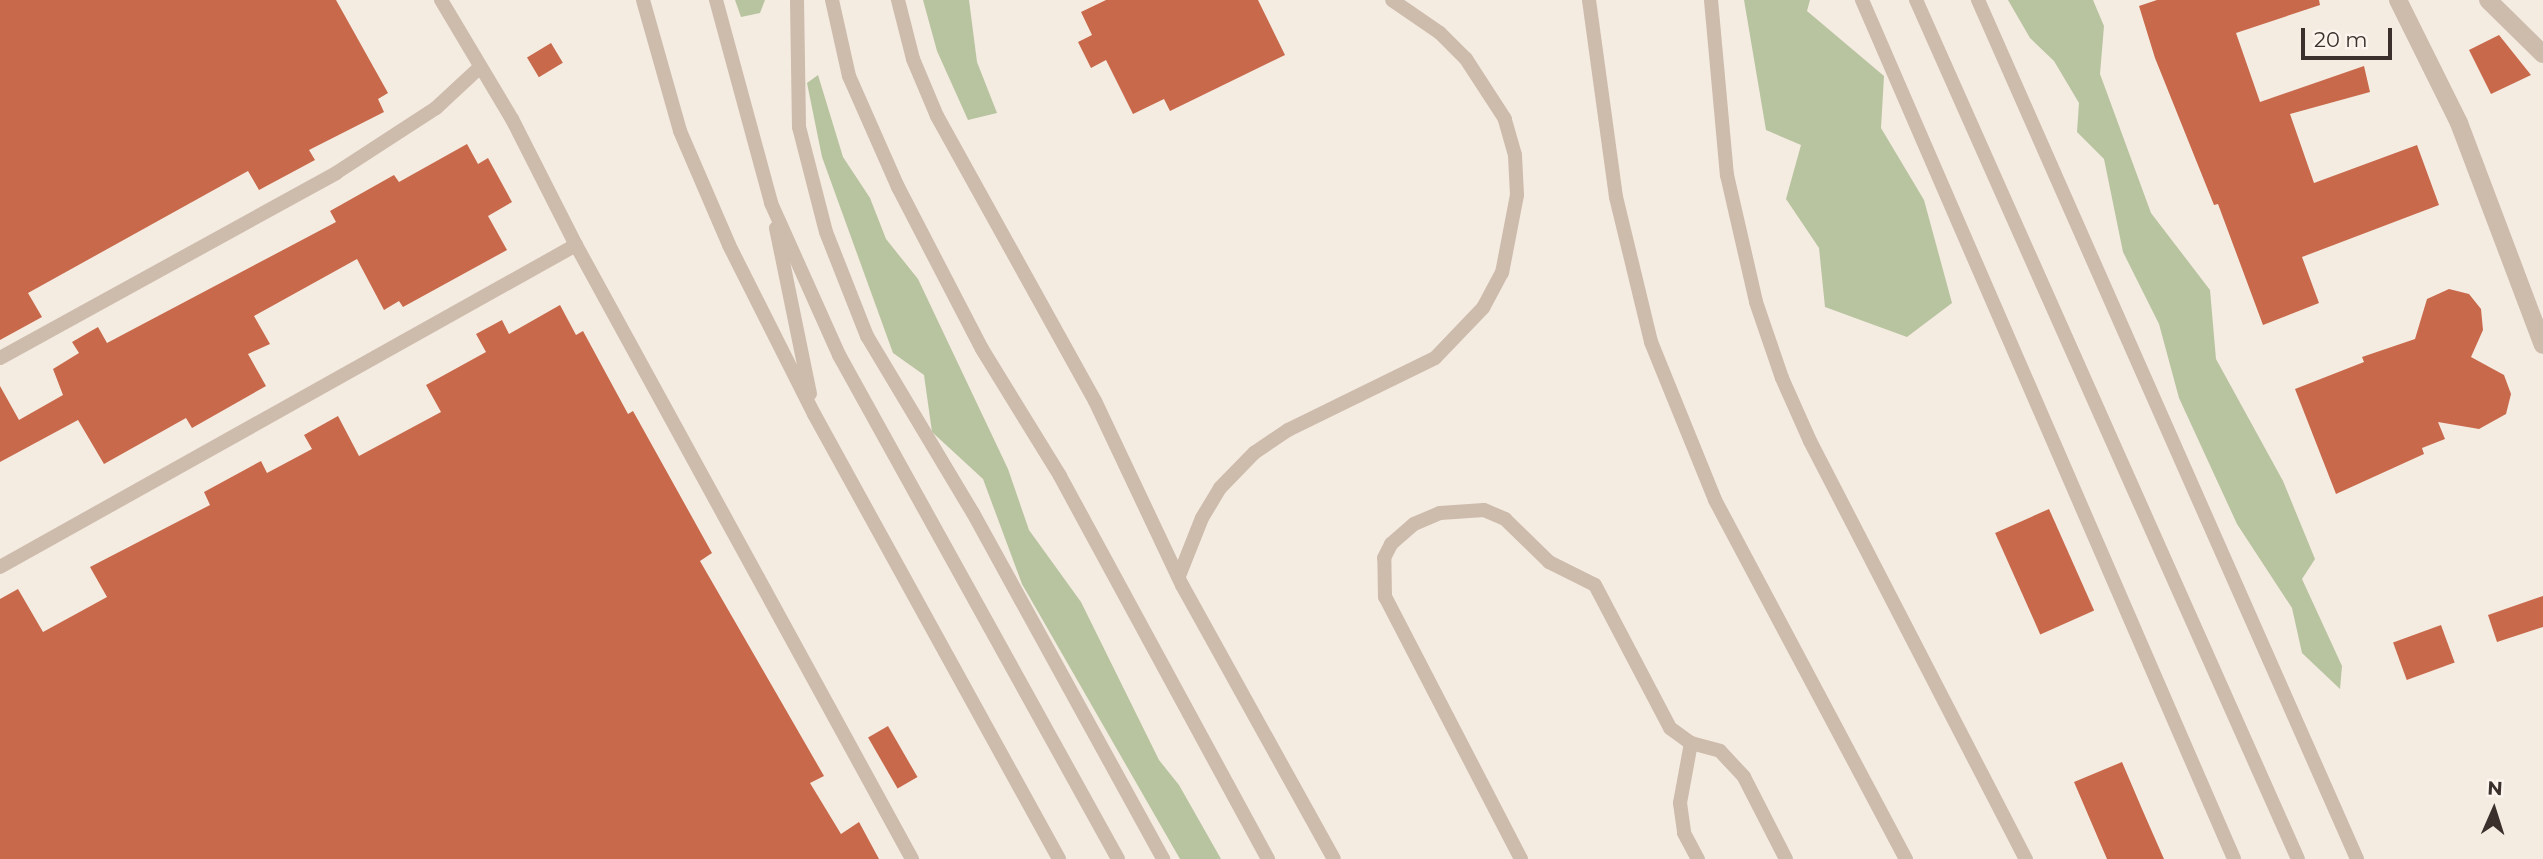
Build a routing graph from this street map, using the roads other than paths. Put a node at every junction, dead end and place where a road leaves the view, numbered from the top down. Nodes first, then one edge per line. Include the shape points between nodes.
1 (441, 0) edge
2 (643, 0) edge
3 (716, 0) edge
4 (797, 0) edge
5 (832, 0) edge
6 (898, 0) edge
7 (1589, 0) edge
8 (1711, 0) edge
9 (1862, 0) edge
10 (1916, 0) edge
11 (1978, 0) edge
12 (2398, 0) edge
13 (2488, 0) edge
14 (1400, 2) edge
15 (2543, 54) edge
16 (479, 68) junction
17 (771, 203) junction
18 (576, 245) junction
19 (2543, 345) edge
20 (0, 358) edge
21 (814, 414) junction
22 (0, 567) edge
23 (1178, 576) junction
24 (1691, 743) junction
25 (912, 859) edge
26 (1059, 859) edge
27 (1118, 859) edge
28 (1163, 859) edge
29 (1268, 859) edge
30 (1334, 859) edge
31 (1521, 859) edge
32 (1698, 859) edge
33 (1786, 859) edge
34 (1906, 859) edge
35 (2025, 859) edge
36 (2234, 859) edge
37 (2298, 859) edge
38 (2357, 859) edge

1 - 16 lane
2 - 21 lane via 662,78 701,185
3 - 17 lane
4 - 28 lane via 800,127 826,232 867,336 973,513
5 - 29 lane via 849,76 917,223
6 - 23 lane via 913,59 937,116 1095,401
7 - 34 lane via 1616,197 1635,284 1665,380 1715,500
8 - 35 lane via 1727,175 1756,302 1782,378
9 - 36 lane
10 - 37 lane
11 - 38 lane
12 - 19 street via 2459,123
13 - 15 street
14 - 23 lane via 1466,59 1505,119 1515,155 1517,195 1502,273 1483,308 1435,358 1288,430 1254,453 1220,488
16 - 18 lane via 512,119
16 - 20 lane via 436,108 336,173
17 - 21 lane
17 - 27 lane via 839,355
18 - 22 lane
18 - 25 lane
21 - 26 lane
23 - 30 lane
24 - 31 lane via 1670,728 1595,585 1549,562 1505,519 1485,510 1440,513 1414,524 1391,544 1384,558 1385,597
24 - 32 lane via 1681,803 1684,833
24 - 33 lane via 1720,751 1744,777

